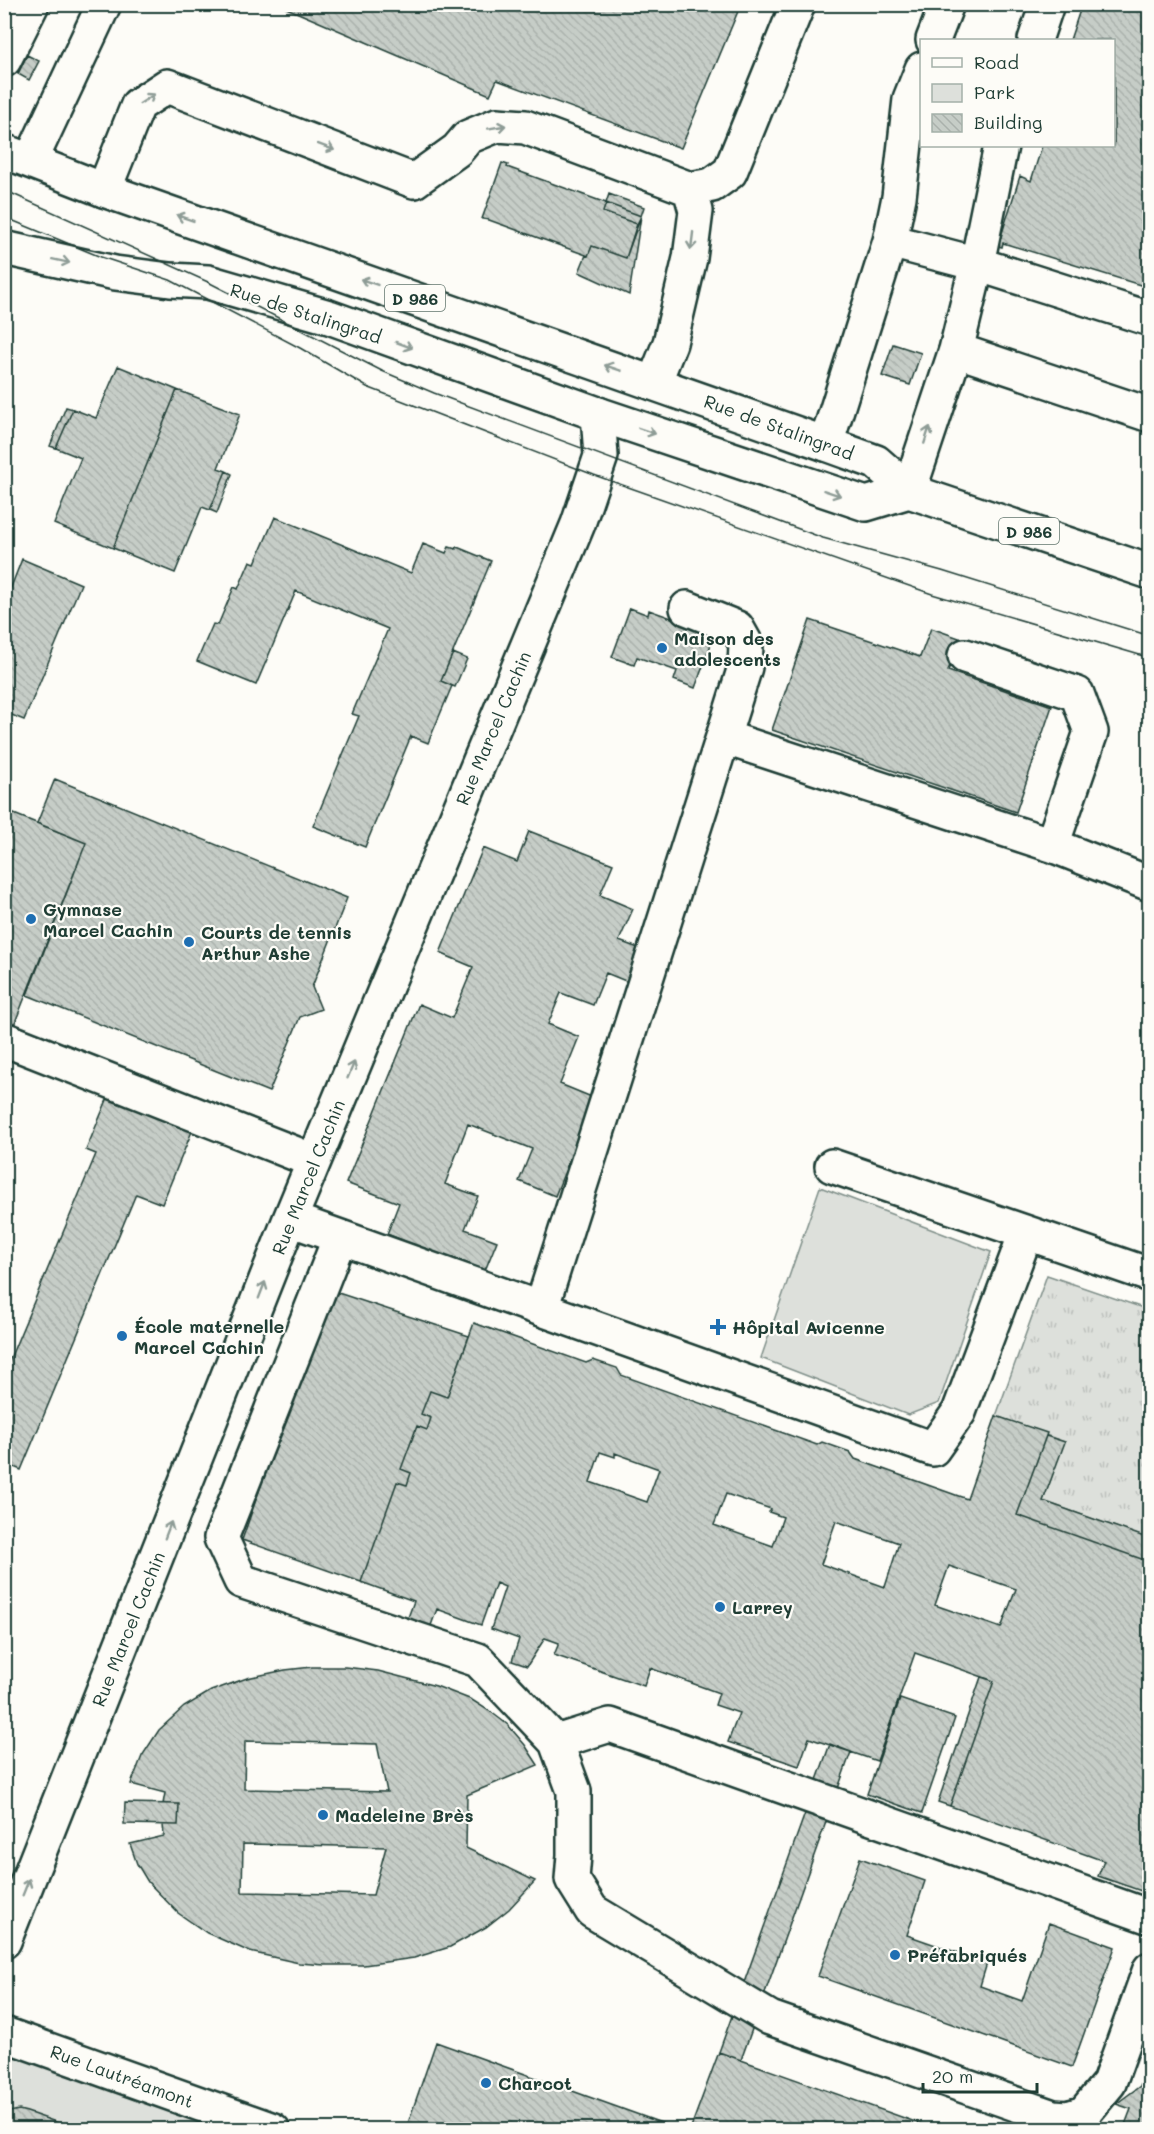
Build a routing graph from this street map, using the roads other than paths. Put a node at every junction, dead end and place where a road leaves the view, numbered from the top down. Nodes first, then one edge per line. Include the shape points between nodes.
1 (32, 4) edge
2 (104, 4) edge
3 (798, 4) edge
4 (947, 4) edge
5 (1047, 4) edge
6 (933, 39) edge
7 (1035, 39) edge
8 (4, 60) edge
9 (920, 72) edge
10 (1001, 147) edge
11 (18, 155) edge
12 (690, 189) junction
13 (104, 190) junction
14 (890, 241) junction
15 (4, 248) edge
16 (977, 264) junction
17 (1149, 319) edge
18 (956, 350) junction
19 (574, 354) junction
20 (654, 383) junction
21 (598, 414) junction
22 (1149, 415) edge
23 (826, 444) junction
24 (909, 491) junction
25 (1149, 572) edge
26 (687, 608) dead end
27 (965, 656) dead end
28 (723, 737) junction
29 (1052, 845) junction
30 (1149, 884) edge
31 (4, 1039) edge
32 (314, 1161) junction
33 (832, 1166) dead end
34 (290, 1219) junction
35 (1026, 1233) junction
36 (340, 1237) junction
37 (1149, 1275) edge
38 (541, 1309) junction
39 (556, 1742) junction
40 (1149, 1917) edge
41 (4, 1941) edge
42 (1149, 1970) edge
43 (4, 2034) edge
44 (272, 2129) edge

1 - 8 main road
2 - 11 main road
3 - 12 main road via 730,172 712,185
4 - 6 main road
5 - 7 main road
9 - 14 main road via 910,99
10 - 16 main road
11 - 13 main road, Rue de Stalingrad / D 986
13 -> 12 main road via 138,105 167,86 414,181 457,150 468,137 497,125 525,127
12 -> 20 main road via 696,211 690,258 670,343
19 -> 13 main road, Rue de Stalingrad / D 986
14 - 16 main road
14 - 23 main road
15 -> 21 main road, Rue de Stalingrad / D 986 via 115,273 208,282 329,317
16 - 17 main road
16 - 18 main road
18 - 22 main road
24 -> 18 main road
20 -> 19 main road, Rue de Stalingrad / D 986
19 - 21 main road
20 - 23 main road, Rue de Stalingrad / D 986
21 -> 24 main road, Rue de Stalingrad / D 986 via 866,504
32 -> 21 main road, Rue Marcel Cachin via 578,524 601,456
23 - 24 main road, Rue de Stalingrad / D 986 via 876,462
24 - 25 main road, Rue de Stalingrad / D 986
26 - 28 main road via 737,628 746,644 745,668
27 - 29 main road via 1077,694 1090,732
28 - 29 main road
28 - 38 main road
29 - 30 main road
31 - 32 main road
32 - 34 main road, Rue Marcel Cachin
33 - 35 main road
34 - 36 main road
41 -> 34 main road, Rue Marcel Cachin
35 - 37 main road
35 - 38 main road via 959,1412 933,1449
36 - 38 main road
36 - 39 main road via 221,1538 241,1581 478,1660
39 - 40 main road via 610,1725
39 - 42 main road via 574,1791 572,1879 592,1911 770,2018 1053,2117 1068,2118 1084,2113 1108,2083
43 - 44 main road, Rue Lautréamont

